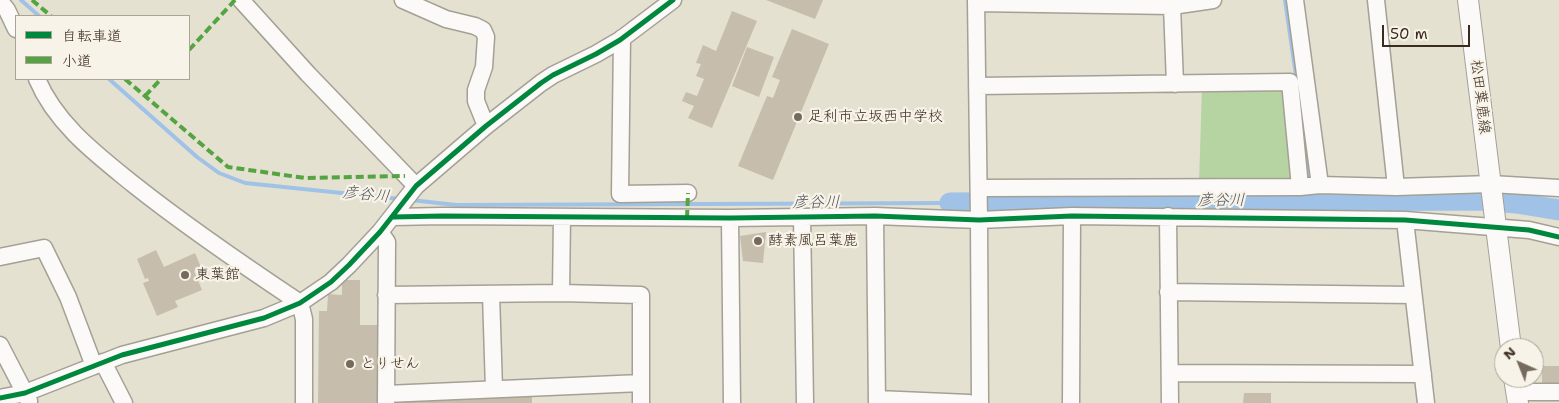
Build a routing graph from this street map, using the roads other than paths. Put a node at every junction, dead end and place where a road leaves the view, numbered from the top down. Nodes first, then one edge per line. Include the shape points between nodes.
1 (241, 0) edge
2 (403, 0) edge
3 (673, 0) edge
4 (1214, 0) edge
5 (1294, 0) edge
6 (1376, 0) edge
7 (1468, 0) edge
8 (0, 1) edge
9 (976, 2) edge
10 (1172, 6) junction
11 (15, 27) edge
12 (622, 38) junction
13 (38, 80) edge
14 (1175, 84) junction
15 (977, 86) junction
16 (486, 126) junction
17 (1320, 185) junction
18 (1396, 186) junction
19 (1300, 187) junction
20 (414, 188) junction
21 (1559, 188) edge
22 (1492, 189) junction
23 (979, 192) junction
24 (688, 193) dead end
25 (396, 213) junction
26 (875, 216) junction
27 (1072, 216) junction
28 (1168, 216) junction
29 (802, 217) junction
30 (979, 217) junction
31 (562, 218) junction
32 (730, 218) junction
33 (1405, 220) junction
34 (1495, 223) junction
35 (380, 232) junction
36 (1559, 237) edge
37 (0, 257) edge
38 (1168, 292) junction
39 (491, 294) junction
40 (561, 294) junction
41 (386, 295) junction
42 (1413, 295) junction
43 (300, 303) junction
44 (1509, 338) edge
45 (0, 345) edge
46 (99, 364) junction
47 (1170, 373) junction
48 (1423, 374) junction
49 (641, 383) junction
50 (494, 389) junction
51 (1516, 391) edge
52 (1559, 392) edge
53 (0, 398) edge
54 (27, 398) edge
55 (386, 398) edge
56 (877, 401) edge
57 (124, 403) edge
58 (304, 403) edge
59 (641, 403) edge
60 (732, 403) edge
61 (805, 403) edge
62 (969, 403) edge
63 (980, 403) edge
64 (1071, 403) edge
65 (1170, 403) edge
66 (1426, 403) edge

1 - 20 street
2 - 16 street via 483,30 486,37 484,67 476,90 476,101
3 - 12 street
4 - 10 street
5 - 17 street
6 - 18 street
7 - 22 main road, 松田葉鹿線
8 - 11 street
9 - 10 street
9 - 15 street
10 - 14 street
12 - 16 street via 553,75
12 - 24 street via 620,194
13 - 43 street via 59,118 96,154 165,210
14 - 15 street
14 - 19 street via 1290,82
15 - 23 street
16 - 20 street
17 - 18 street
17 - 19 street
18 - 22 street
19 - 23 street
20 - 25 street
21 - 22 street
22 - 34 main road, 松田葉鹿線
23 - 30 street
25 - 31 street
25 - 35 street
26 - 29 street
26 - 30 street
26 - 56 street
27 - 28 street
27 - 30 street
27 - 64 street
28 - 33 street
28 - 38 street
29 - 32 street
29 - 61 street
30 - 63 street
31 - 32 street
31 - 40 street
32 - 60 street
33 - 34 street
33 - 42 street
34 - 36 street
34 - 44 main road
35 - 41 street via 387,242
35 - 43 street via 331,282
37 - 46 street via 44,248
38 - 42 street
38 - 47 street
39 - 40 street
39 - 41 street
39 - 50 street
40 - 49 street via 641,296
41 - 55 street
42 - 48 street
43 - 46 street via 264,318
43 - 58 street via 304,319
45 - 54 street
46 - 54 street
46 - 57 street
47 - 48 street
47 - 65 street
48 - 66 street
49 - 50 street
49 - 59 street
50 - 55 street
51 - 52 street
53 - 54 street
56 - 62 street

